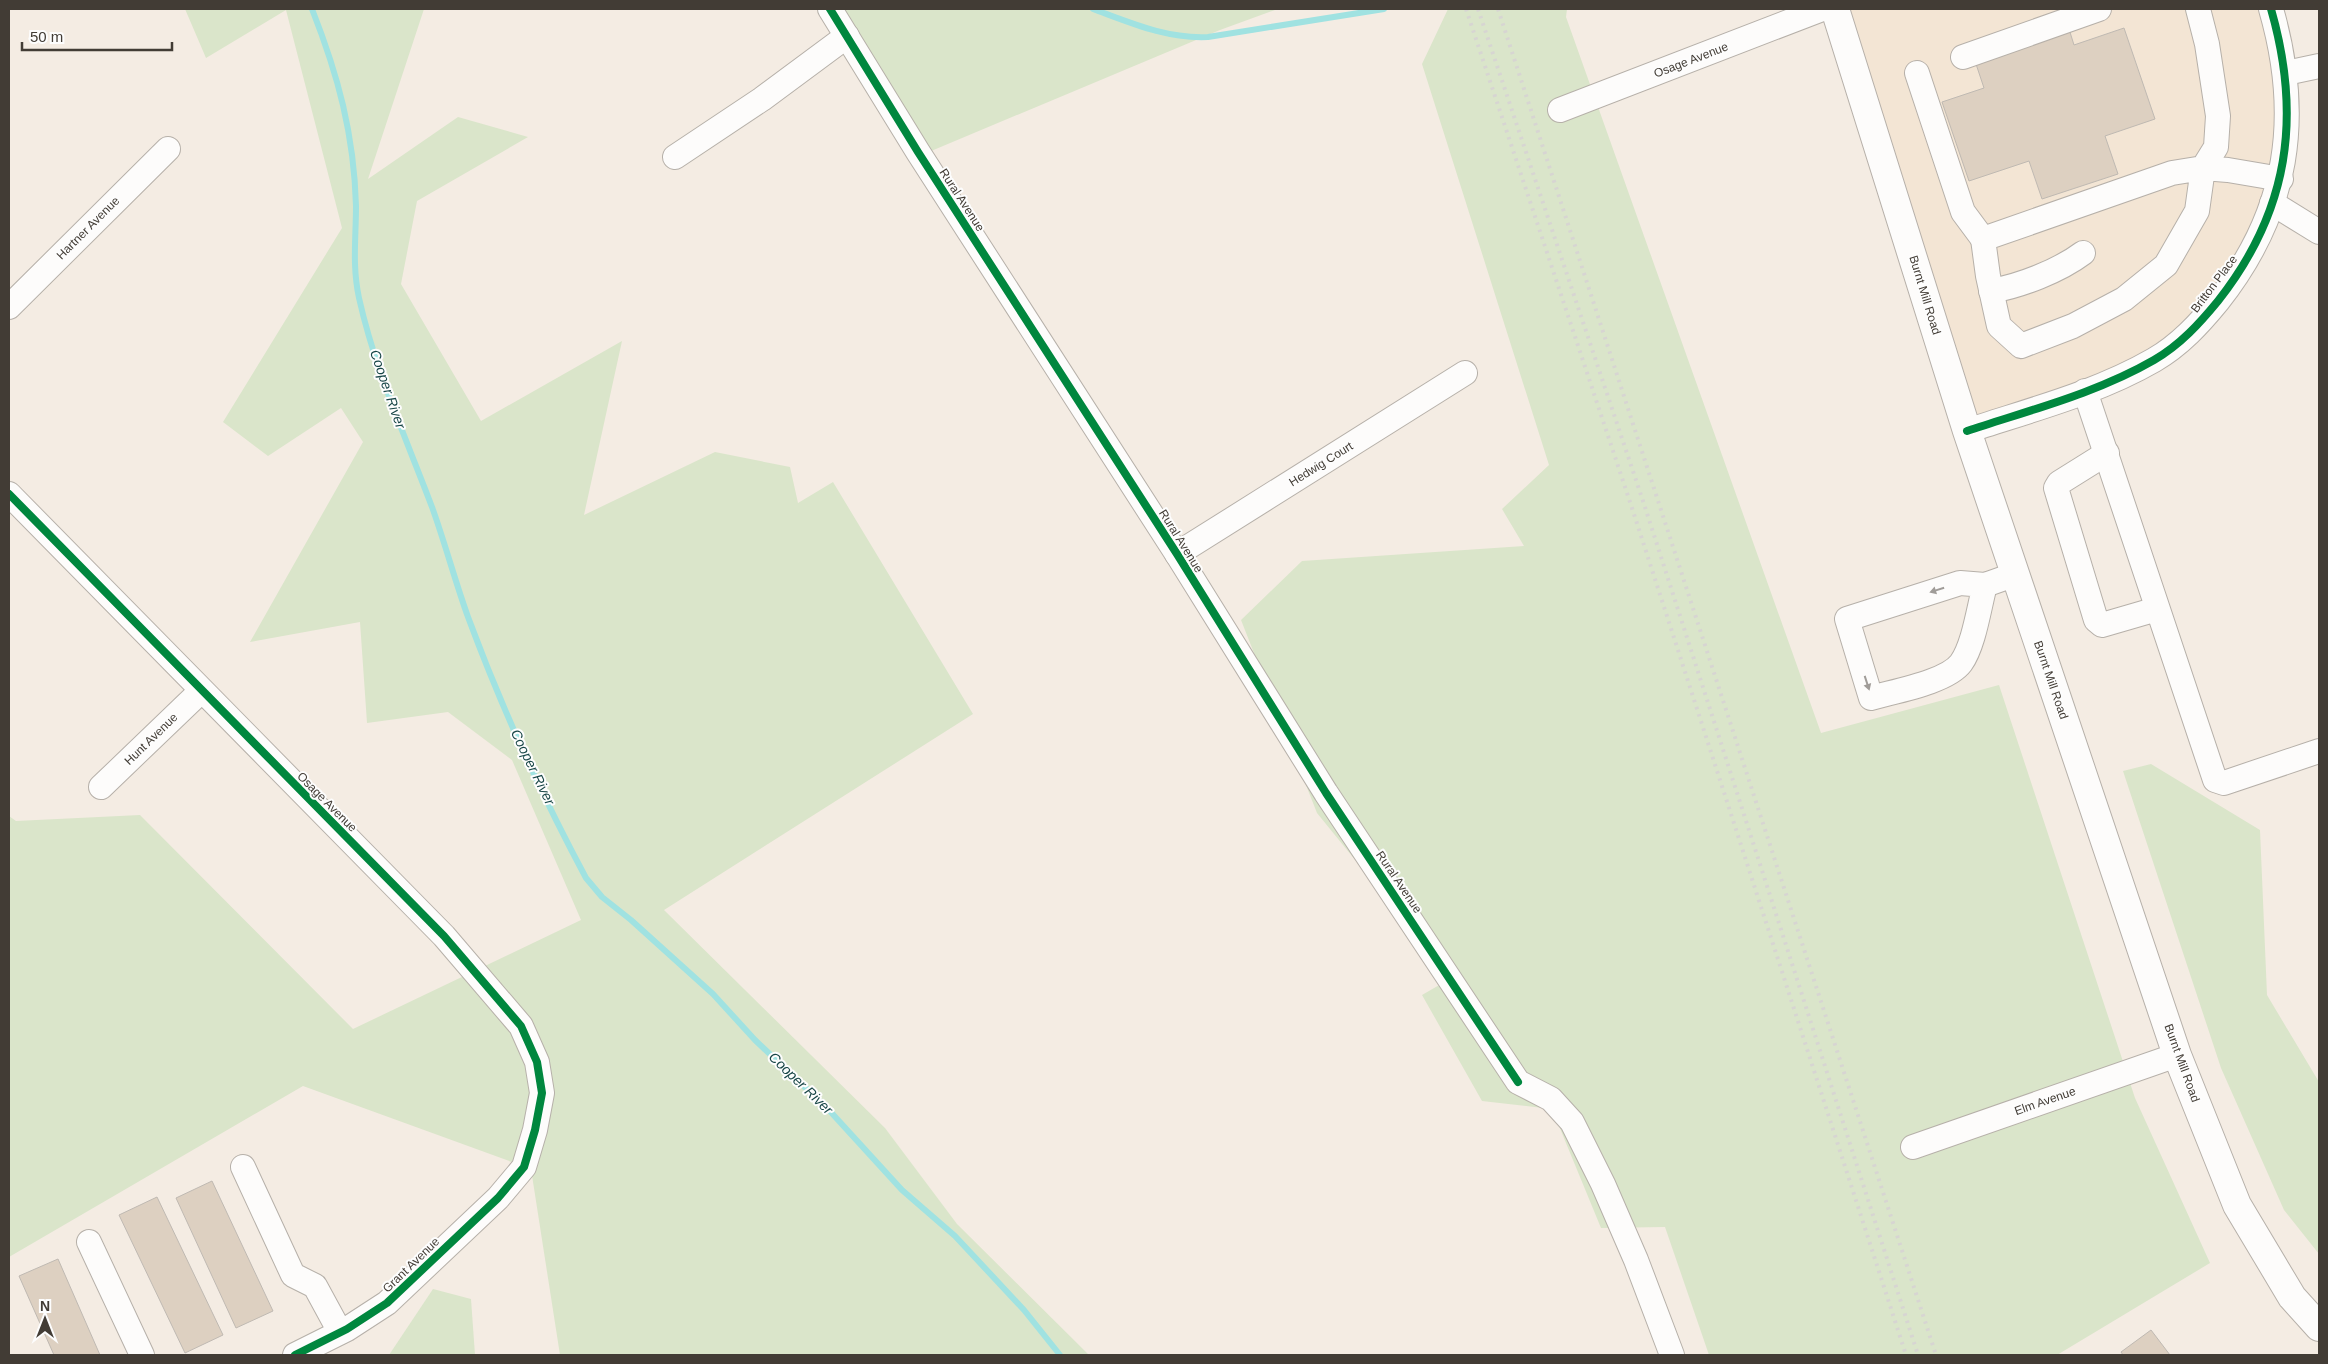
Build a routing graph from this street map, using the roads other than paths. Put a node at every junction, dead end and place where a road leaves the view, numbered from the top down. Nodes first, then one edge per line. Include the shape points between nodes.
1 (830, 9) edge
2 (1822, 9) edge
3 (1835, 9) edge
4 (2099, 9) edge
5 (2200, 9) edge
6 (2271, 9) edge
7 (847, 36) junction
8 (1963, 57) dead end
9 (2319, 66) edge
10 (1917, 73) dead end
11 (2286, 73) junction
12 (1560, 110) dead end
13 (168, 149) dead end
14 (675, 156) dead end
15 (2204, 168) junction
16 (2281, 179) junction
17 (2272, 203) junction
18 (2319, 232) edge
19 (1983, 239) junction
20 (2083, 253) dead end
21 (1991, 291) junction
22 (9, 307) edge
23 (1465, 373) dead end
24 (2085, 391) junction
25 (1967, 431) junction
26 (2106, 453) junction
27 (9, 494) edge
28 (1177, 554) junction
29 (2016, 574) junction
30 (1985, 585) junction
31 (2157, 609) junction
32 (201, 691) junction
33 (2319, 751) edge
34 (101, 787) dead end
35 (2177, 1055) junction
36 (1913, 1147) dead end
37 (243, 1167) dead end
38 (524, 1167) joint
39 (89, 1242) dead end
40 (2319, 1326) edge
41 (340, 1332) junction
42 (142, 1355) edge
43 (295, 1355) edge
44 (1672, 1355) edge

1 - 7 street, Rural Avenue
2 - 12 street, Osage Avenue
3 - 25 main road, Burnt Mill Road
4 - 8 street
5 - 15 street via 2218,116 2216,147
6 - 11 street, Britton Place
7 - 14 street via 762,99
7 - 28 street, Rural Avenue via 923,160
9 - 11 street
10 - 19 street via 1963,212
11 - 16 street, Britton Place via 2286,136
13 - 22 street, Hartner Avenue
15 - 16 street
15 - 19 street via 2172,173
15 - 21 street via 2196,211 2166,265 2124,299 2073,326 2021,346 1999,326
16 - 17 street, Britton Place
17 - 18 street
17 - 24 street, Britton Place via 2246,262 2184,338 2156,359
19 - 21 street
20 - 21 street via 2070,263 2016,287
23 - 28 street, Hedwig Court
24 - 25 street, Britton Place
24 - 26 street
25 - 29 main road, Burnt Mill Road
26 - 31 street
26 - 31 street via 2056,488 2096,620 2102,625
27 - 32 street, Osage Avenue
28 - 44 street, Rural Avenue via 1326,793 1518,1082 1551,1098 1572,1122 1621,1226
29 - 30 street
29 - 35 main road, Burnt Mill Road
30 -> 30 street via 1960,583 1847,619 1871,698 1947,675 1961,664 1968,651
31 - 33 street via 2215,780 2224,783
32 - 34 street, Hunt Avenue
32 - 38 street, Osage Avenue via 444,936 520,1026 537,1062 542,1092
35 - 36 street, Elm Avenue
35 - 40 main road, Burnt Mill Road via 2237,1205 2292,1297
37 - 41 street via 293,1276 315,1286
38 - 41 street, Grant Avenue via 498,1198 387,1303
39 - 42 street
41 - 43 street, Grant Avenue

